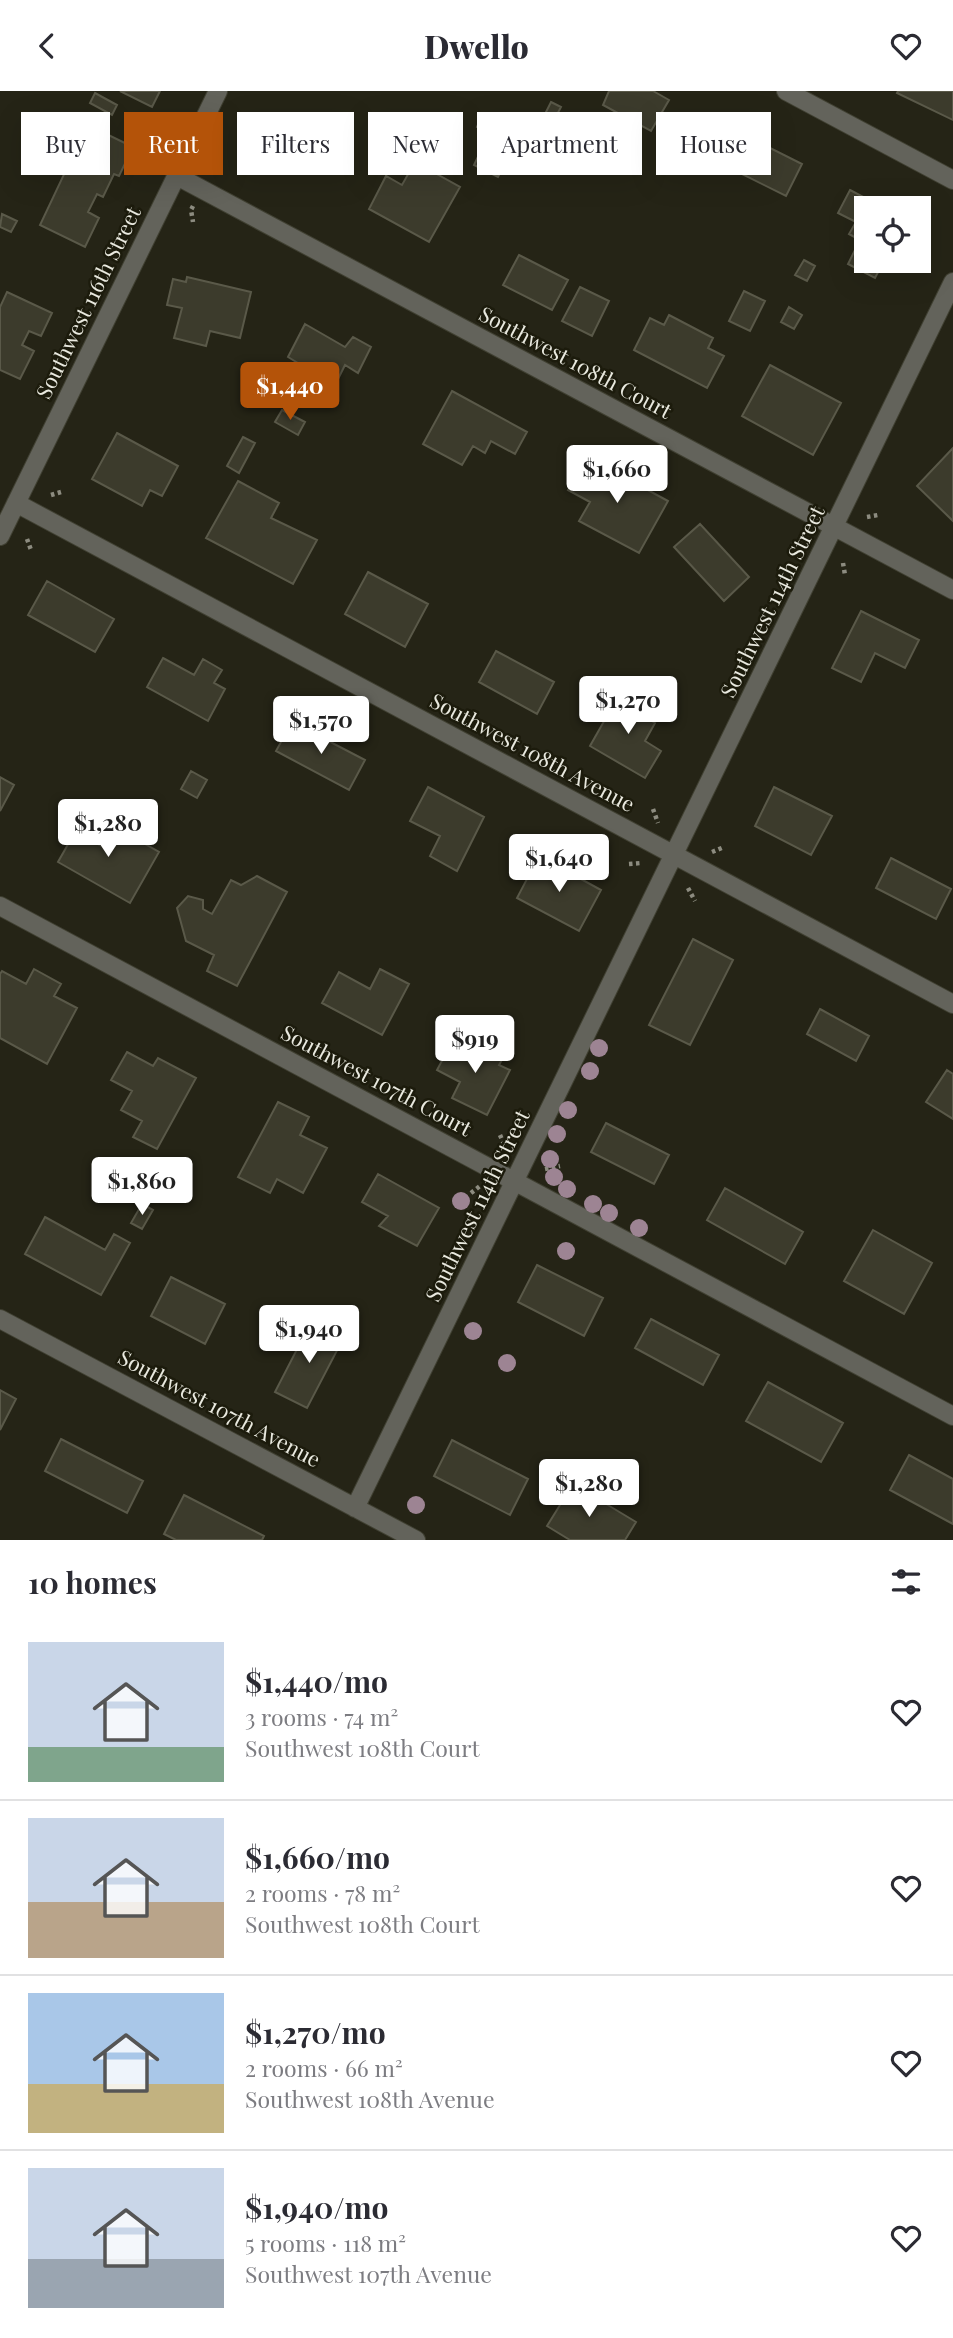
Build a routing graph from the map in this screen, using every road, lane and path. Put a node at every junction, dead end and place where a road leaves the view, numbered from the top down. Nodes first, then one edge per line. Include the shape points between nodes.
1 (218, 91) edge
2 (786, 91) edge
3 (177, 176) junction
4 (953, 180) edge
5 (191, 210) dead end
6 (193, 222) dead end
7 (953, 282) edge
8 (61, 492) dead end
9 (51, 495) dead end
10 (16, 503) junction
11 (878, 515) dead end
12 (867, 517) dead end
13 (835, 527) junction
14 (0, 536) edge
15 (27, 539) dead end
16 (805, 543) dead end
17 (792, 545) dead end
18 (31, 550) dead end
19 (843, 563) dead end
20 (845, 575) dead end
21 (953, 590) edge
22 (653, 809) dead end
23 (658, 824) dead end
24 (724, 847) dead end
25 (708, 853) dead end
26 (675, 855) junction
27 (642, 863) dead end
28 (629, 864) dead end
29 (688, 888) dead end
30 (695, 901) dead end
31 (0, 906) edge
32 (953, 1004) edge
33 (500, 1135) dead end
34 (506, 1149) dead end
35 (560, 1166) dead end
36 (545, 1169) dead end
37 (516, 1181) junction
38 (480, 1186) dead end
39 (471, 1193) dead end
40 (0, 1319) edge
41 (953, 1416) edge
42 (355, 1508) junction
43 (416, 1540) edge

1 - 3 street, Southwest 116th Street
2 - 4 street
3 - 10 street, Southwest 116th Street
3 - 13 street, Southwest 108th Court
5 - 6 path
7 - 13 street, Southwest 114th Street
8 - 9 path
10 - 14 street, Southwest 116th Street
10 - 26 street, Southwest 108th Avenue
11 - 12 path
13 - 21 street, Southwest 108th Court
13 - 26 street, Southwest 114th Street
15 - 18 path
16 - 17 path
19 - 20 path
22 - 23 path
24 - 25 path
26 - 32 street, Southwest 108th Avenue
26 - 37 street, Southwest 114th Street
27 - 28 path
29 - 30 path
31 - 37 street, Southwest 107th Court
33 - 34 path
35 - 36 path
37 - 41 street, Southwest 107th Court
37 - 42 street, Southwest 114th Street
38 - 39 path
40 - 42 street, Southwest 107th Avenue
42 - 43 street, Southwest 107th Avenue

